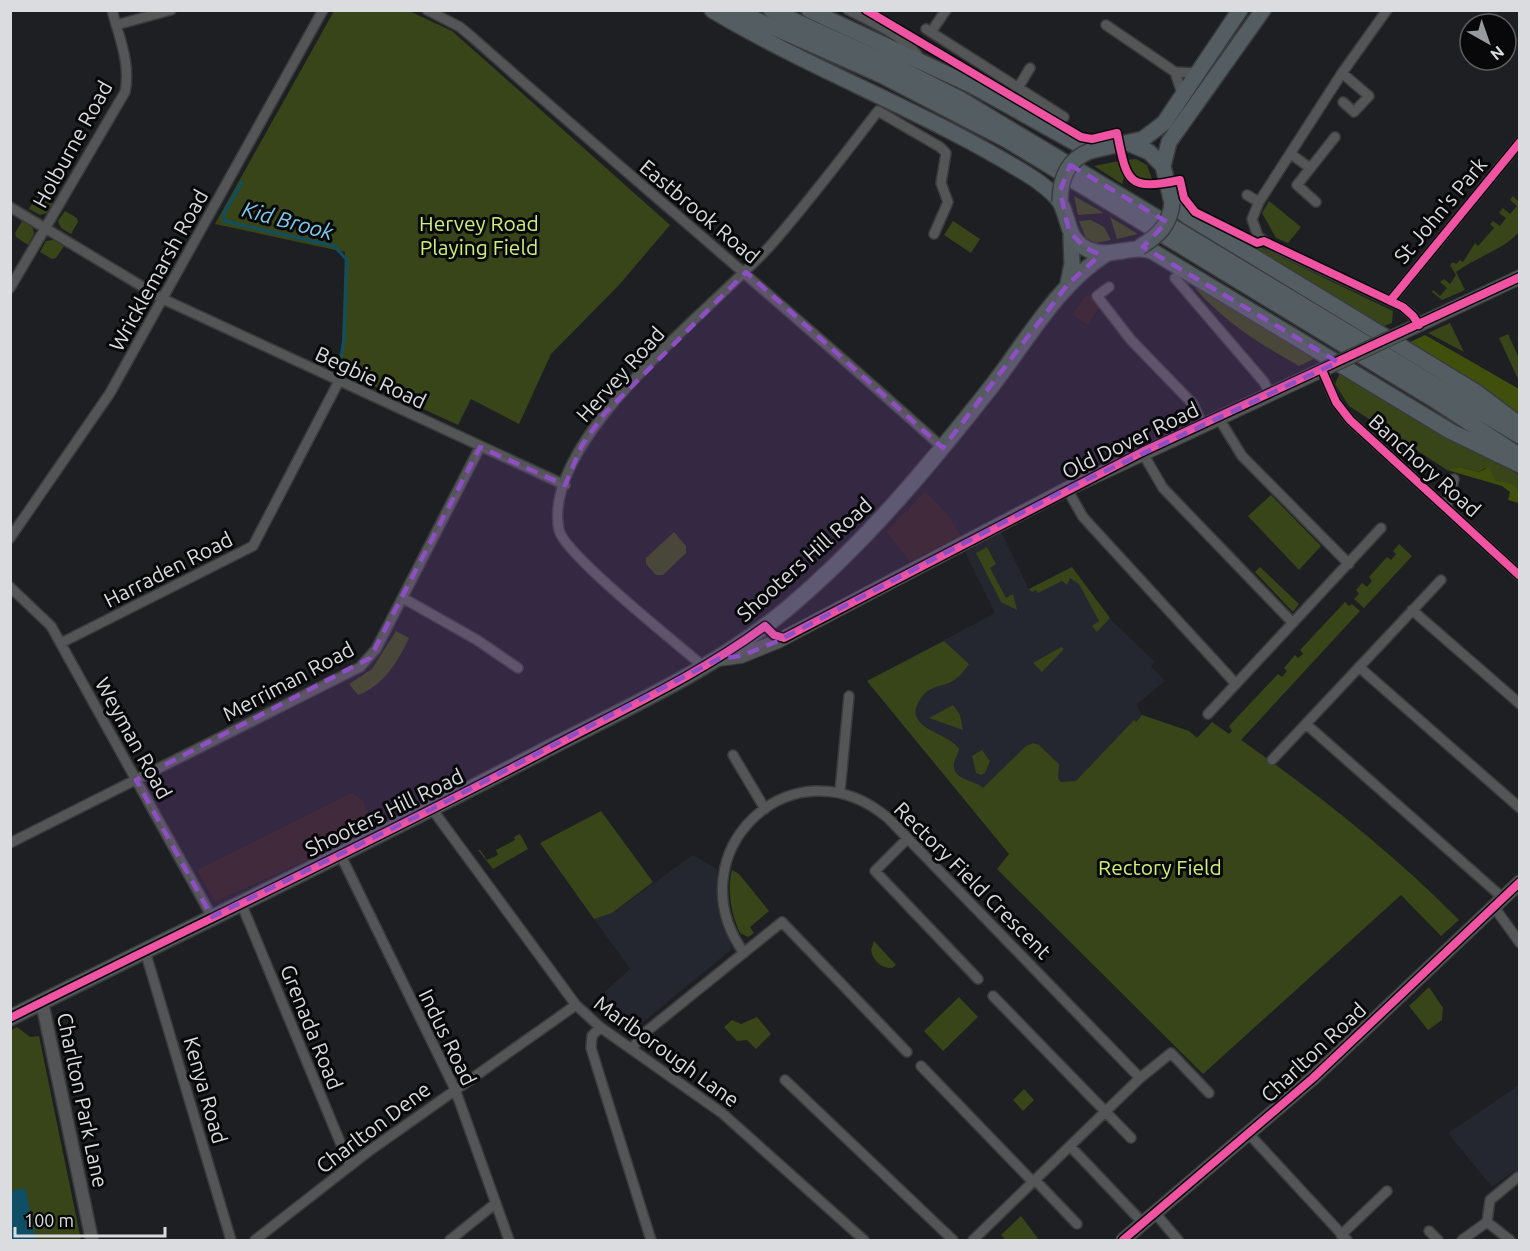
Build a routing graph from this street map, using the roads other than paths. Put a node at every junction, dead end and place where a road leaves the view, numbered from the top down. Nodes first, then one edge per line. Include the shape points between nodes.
1 (112, 10) edge
2 (171, 10) edge
3 (323, 10) edge
4 (427, 10) edge
5 (712, 10) edge
6 (734, 10) edge
7 (771, 10) edge
8 (809, 10) edge
9 (848, 10) edge
10 (946, 10) edge
11 (1240, 10) edge
12 (1263, 10) edge
13 (1387, 10) edge
14 (1106, 25) dead end
15 (116, 26) junction
16 (1030, 68) dead end
17 (919, 69) junction
18 (1175, 72) junction
19 (1197, 73) junction
20 (1342, 73) junction
21 (1018, 87) junction
22 (1182, 94) junction
23 (1343, 102) dead end
24 (1064, 117) dead end
25 (1170, 128) junction
26 (1335, 137) dead end
27 (1520, 142) edge
28 (1130, 144) junction
29 (1090, 151) junction
30 (1291, 154) junction
31 (1163, 166) junction
32 (1310, 168) junction
33 (1246, 195) dead end
34 (1060, 202) junction
35 (1259, 202) junction
36 (1316, 202) dead end
37 (1172, 203) junction
38 (10, 207) edge
39 (46, 227) junction
40 (934, 234) dead end
41 (1071, 236) junction
42 (1140, 247) junction
43 (1106, 254) junction
44 (746, 272) junction
45 (1520, 277) edge
46 (1175, 278) dead end
47 (1068, 284) junction
48 (1109, 287) dead end
49 (10, 288) edge
50 (163, 299) junction
51 (1390, 300) junction
52 (1416, 326) junction
53 (1320, 376) junction
54 (339, 381) junction
55 (1270, 394) junction
56 (1218, 417) junction
57 (1202, 424) junction
58 (1520, 425) edge
59 (1520, 435) edge
60 (480, 447) junction
61 (943, 448) junction
62 (1142, 452) junction
63 (1520, 456) edge
64 (1520, 465) edge
65 (1454, 479) dead end
66 (565, 485) junction
67 (1067, 489) junction
68 (1446, 508) junction
69 (1382, 528) dead end
70 (10, 538) edge
71 (1348, 564) junction
72 (1520, 576) edge
73 (1441, 580) dead end
74 (10, 587) edge
75 (403, 598) junction
76 (1412, 610) junction
77 (770, 622) junction
78 (1293, 623) junction
79 (788, 635) junction
80 (61, 643) junction
81 (718, 659) junction
82 (704, 667) junction
83 (1359, 667) junction
84 (518, 668) dead end
85 (1236, 684) junction
86 (849, 696) dead end
87 (1520, 704) edge
88 (1208, 714) dead end
89 (1306, 724) junction
90 (733, 755) dead end
91 (1272, 760) dead end
92 (136, 780) junction
93 (840, 791) junction
94 (1520, 808) edge
95 (432, 809) junction
96 (765, 810) junction
97 (908, 838) junction
98 (10, 843) edge
99 (340, 854) junction
100 (1520, 882) edge
101 (1498, 902) junction
102 (241, 903) junction
103 (212, 917) junction
104 (1520, 943) edge
105 (145, 951) junction
106 (744, 953) junction
107 (978, 979) dead end
108 (993, 996) dead end
109 (42, 1002) junction
110 (576, 1005) junction
111 (10, 1018) edge
112 (600, 1027) junction
113 (632, 1049) junction
114 (907, 1052) dead end
115 (921, 1066) dead end
116 (1140, 1078) junction
117 (785, 1080) dead end
118 (455, 1089) junction
119 (1209, 1093) dead end
120 (1105, 1111) junction
121 (1249, 1134) junction
122 (1131, 1138) dead end
123 (1070, 1146) junction
124 (350, 1166) junction
125 (1518, 1177) dead end
126 (1034, 1181) junction
127 (1387, 1191) dead end
128 (496, 1203) junction
129 (1155, 1213) junction
130 (1487, 1222) junction
131 (1143, 1223) junction
132 (1077, 1224) dead end
133 (1429, 1231) dead end
134 (1344, 1238) edge
135 (92, 1240) edge
136 (231, 1240) edge
137 (255, 1240) edge
138 (450, 1240) edge
139 (509, 1240) edge
140 (651, 1240) edge
141 (864, 1240) edge
142 (953, 1240) edge
143 (973, 1240) edge
144 (1123, 1240) edge
145 (1178, 1240) edge
146 (1438, 1240) edge
147 (1462, 1240) edge
148 (1510, 1240) edge

1 - 15 street, Holburne Road
2 - 15 street
3 - 50 street, Wricklemarsh Road
4 - 44 street, Eastbrook Road via 466,32
5 - 34 highway via 767,43 917,113 1038,182
6 - 63 highway via 883,76 1007,140
7 - 17 highway
8 - 17 highway
9 - 17 street via 915,51
10 - 21 street via 928,30
11 - 19 highway
12 - 25 highway
13 - 20 street
14 - 18 street
15 - 39 street, Holburne Road via 127,64 125,92
16 - 21 street
17 - 29 highway via 973,86
17 - 59 highway via 960,99
18 - 19 street
18 - 22 street
19 - 22 highway
20 - 23 street via 1369,96 1354,112
20 - 30 street
21 - 24 street
22 - 25 highway
25 - 28 highway
25 - 31 highway
26 - 32 street
27 - 51 street, St John's Park
28 - 29 highway
28 - 31 highway via 1149,152
29 - 34 highway, bridge via 1067,168
30 - 32 street
30 - 35 street
31 - 37 highway
32 - 36 street via 1297,185
33 - 35 street
34 - 41 highway
35 - 51 street via 1252,219 1264,241
37 - 42 highway, bridge via 1168,221 1159,234
37 - 58 highway via 1476,392
38 - 39 street, Begbie Road
39 - 49 street, Holburne Road
39 - 50 street, Begbie Road
40 - 44 street, Hervey Road via 948,202 941,183 946,153 878,111
41 - 43 highway via 1084,247
41 - 47 main road
42 - 43 highway
42 - 64 highway via 1450,430
43 - 47 main road, Shooters Hill Road
44 - 61 street, Eastbrook Road
44 - 66 street, Hervey Road via 604,414 582,445
45 - 52 main road, Old Dover Road
46 - 55 street
47 - 61 main road, Shooters Hill Road
48 - 57 street via 1097,296 1131,340 1193,404
50 - 54 street, Begbie Road
50 - 70 street, Wricklemarsh Road via 110,393
51 - 52 street via 1411,313
52 - 53 main road, Old Dover Road, bridge
53 - 55 main road, Old Dover Road
53 - 68 street, Banchory Road via 1340,410
54 - 60 street, Begbie Road
54 - 80 street, Harraden Road via 253,546
55 - 56 main road, Old Dover Road
56 - 57 main road, Old Dover Road
56 - 71 street via 1242,456
57 - 62 main road, Old Dover Road
60 - 66 street, Begbie Road
60 - 75 street, Merriman Road
61 - 77 main road, Shooters Hill Road via 860,541
62 - 67 main road, Old Dover Road
62 - 78 street via 1163,488
65 - 68 street
66 - 82 street, Hervey Road via 559,518 564,541
67 - 79 main road, Old Dover Road
67 - 85 street via 1083,517
68 - 72 street, Banchory Road
69 - 71 street
71 - 78 street
73 - 76 street
74 - 80 street, Weyman Road via 51,626
75 - 84 street
75 - 92 street, Merriman Road via 376,649 360,667
76 - 83 street
76 - 87 street
77 - 79 main road
77 - 81 main road, Shooters Hill Road
78 - 85 street
79 - 81 main road, Old Dover Road via 741,656
80 - 92 street, Weyman Road
81 - 82 main road, Shooters Hill Road
82 - 95 main road, Shooters Hill Road
83 - 89 street
83 - 94 street
85 - 88 street
86 - 93 street
89 - 91 street
89 - 101 street
90 - 96 street
92 - 98 street, Merriman Road
92 - 103 street, Weyman Road
93 - 96 street, Rectory Field Crescent via 806,792
93 - 97 street, Rectory Field Crescent via 878,809
95 - 99 main road, Shooters Hill Road
95 - 110 street, Marlborough Lane
96 - 106 street, Rectory Field Crescent via 736,839 722,880 726,918
97 - 107 street via 875,871
97 - 116 street, Rectory Field Crescent
99 - 102 main road, Shooters Hill Road
99 - 118 street, Indus Road
100 - 101 main road, Charlton Road
101 - 104 street
101 - 121 main road, Charlton Road via 1320,1072
102 - 103 main road, Shooters Hill Road
102 - 124 street, Grenada Road
103 - 105 main road, Shooters Hill Road
105 - 109 main road, Shooters Hill Road
105 - 136 street, Kenya Road
106 - 113 street via 642,1035
106 - 114 street via 782,922
108 - 120 street
109 - 111 main road, Shooters Hill Road
109 - 135 street, Charlton Park Lane
110 - 112 street, Marlborough Lane
110 - 118 street, Charlton Dene
112 - 113 street, Marlborough Lane
112 - 140 street via 592,1036 591,1048
113 - 141 street, Marlborough Lane via 722,1113
115 - 126 street
116 - 119 street via 1171,1053
116 - 120 street
117 - 142 street
118 - 124 street, Charlton Dene
118 - 128 street, Indus Road
120 - 122 street
120 - 123 street
121 - 129 main road, Charlton Road
121 - 134 street
123 - 126 street
123 - 131 street
124 - 137 street, Charlton Dene
125 - 130 street via 1490,1200
126 - 132 street
126 - 143 street
127 - 134 street
128 - 138 street
128 - 139 street, Indus Road
129 - 131 main road, Charlton Road
129 - 145 street
130 - 147 street
130 - 148 street
131 - 144 main road, Charlton Road
133 - 146 street

